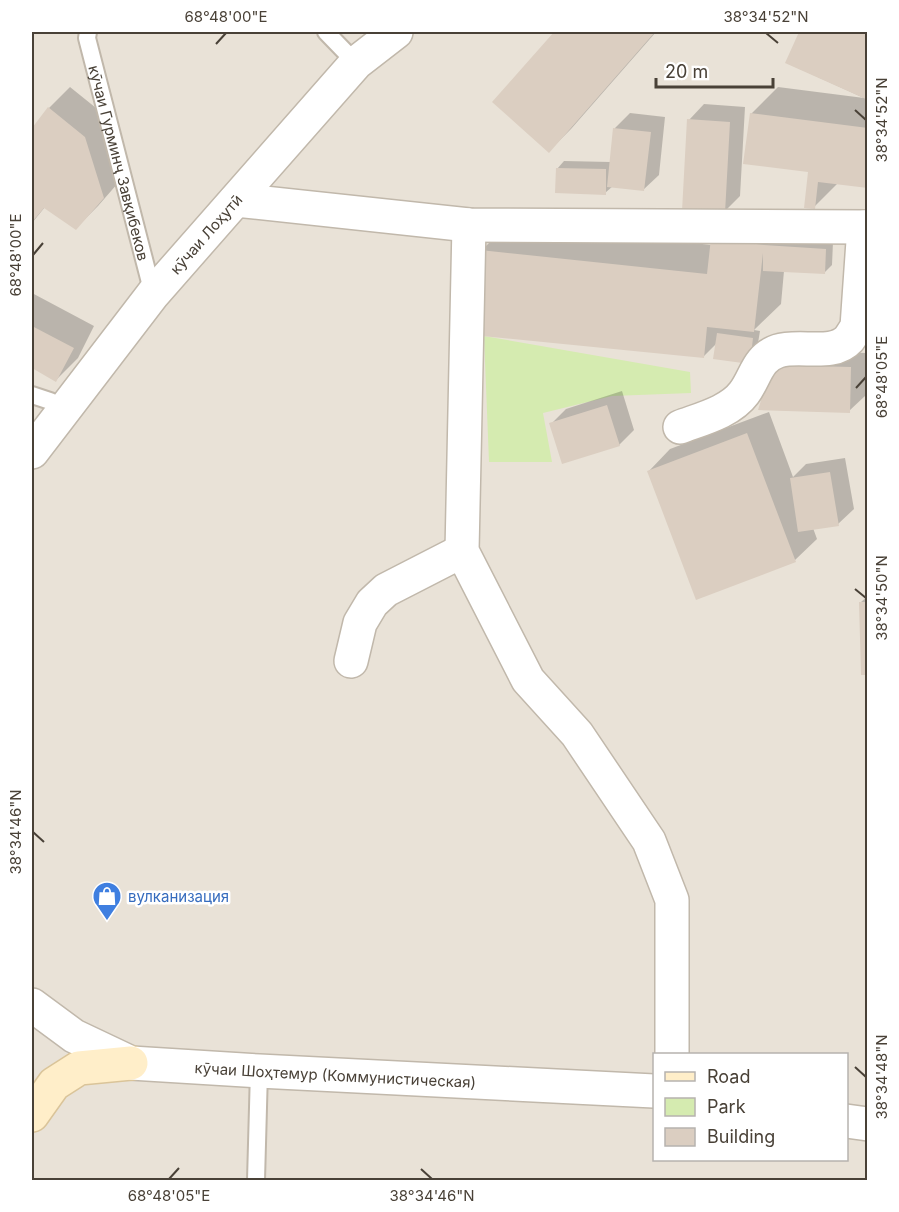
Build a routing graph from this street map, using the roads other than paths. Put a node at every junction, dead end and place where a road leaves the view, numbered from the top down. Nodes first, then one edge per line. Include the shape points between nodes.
1 (88, 32) edge
2 (326, 32) edge
3 (396, 32) edge
4 (356, 63) junction
5 (236, 200) junction
6 (470, 225) junction
7 (866, 226) edge
8 (153, 294) junction
9 (32, 395) edge
10 (64, 409) junction
11 (680, 427) dead end
12 (32, 452) edge
13 (462, 550) junction
14 (351, 661) dead end
15 (32, 1005) edge
16 (672, 1053) edge
17 (131, 1063) junction
18 (259, 1071) junction
19 (653, 1091) edge
20 (32, 1115) edge
21 (848, 1121) edge
22 (867, 1124) edge
23 (255, 1180) edge

1 - 8 lane, кӯчаи Гурминҷ Завқибеков
2 - 4 lane
3 - 4 street, кӯчаи Лоҳутӣ
4 - 5 street, кӯчаи Лоҳутӣ
5 - 6 street
5 - 8 street, кӯчаи Лоҳутӣ
6 - 7 street
6 - 13 street
7 - 11 street via 857,327 848,340 835,348 777,351 765,358 736,401
8 - 10 street, кӯчаи Лоҳутӣ
9 - 10 lane
10 - 12 street, кӯчаи Лоҳутӣ
13 - 14 street via 386,590 372,603 360,623
13 - 16 street via 528,680 577,734 649,841 672,900
15 - 17 street, кӯчаи Шоҳтемур (Коммунистическая) via 74,1036
17 - 18 street, кӯчаи Шоҳтемур (Коммунистическая)
17 - 20 main road via 79,1068 54,1084
18 - 19 street, кӯчаи Шоҳтемур (Коммунистическая)
18 - 23 lane
21 - 22 street

